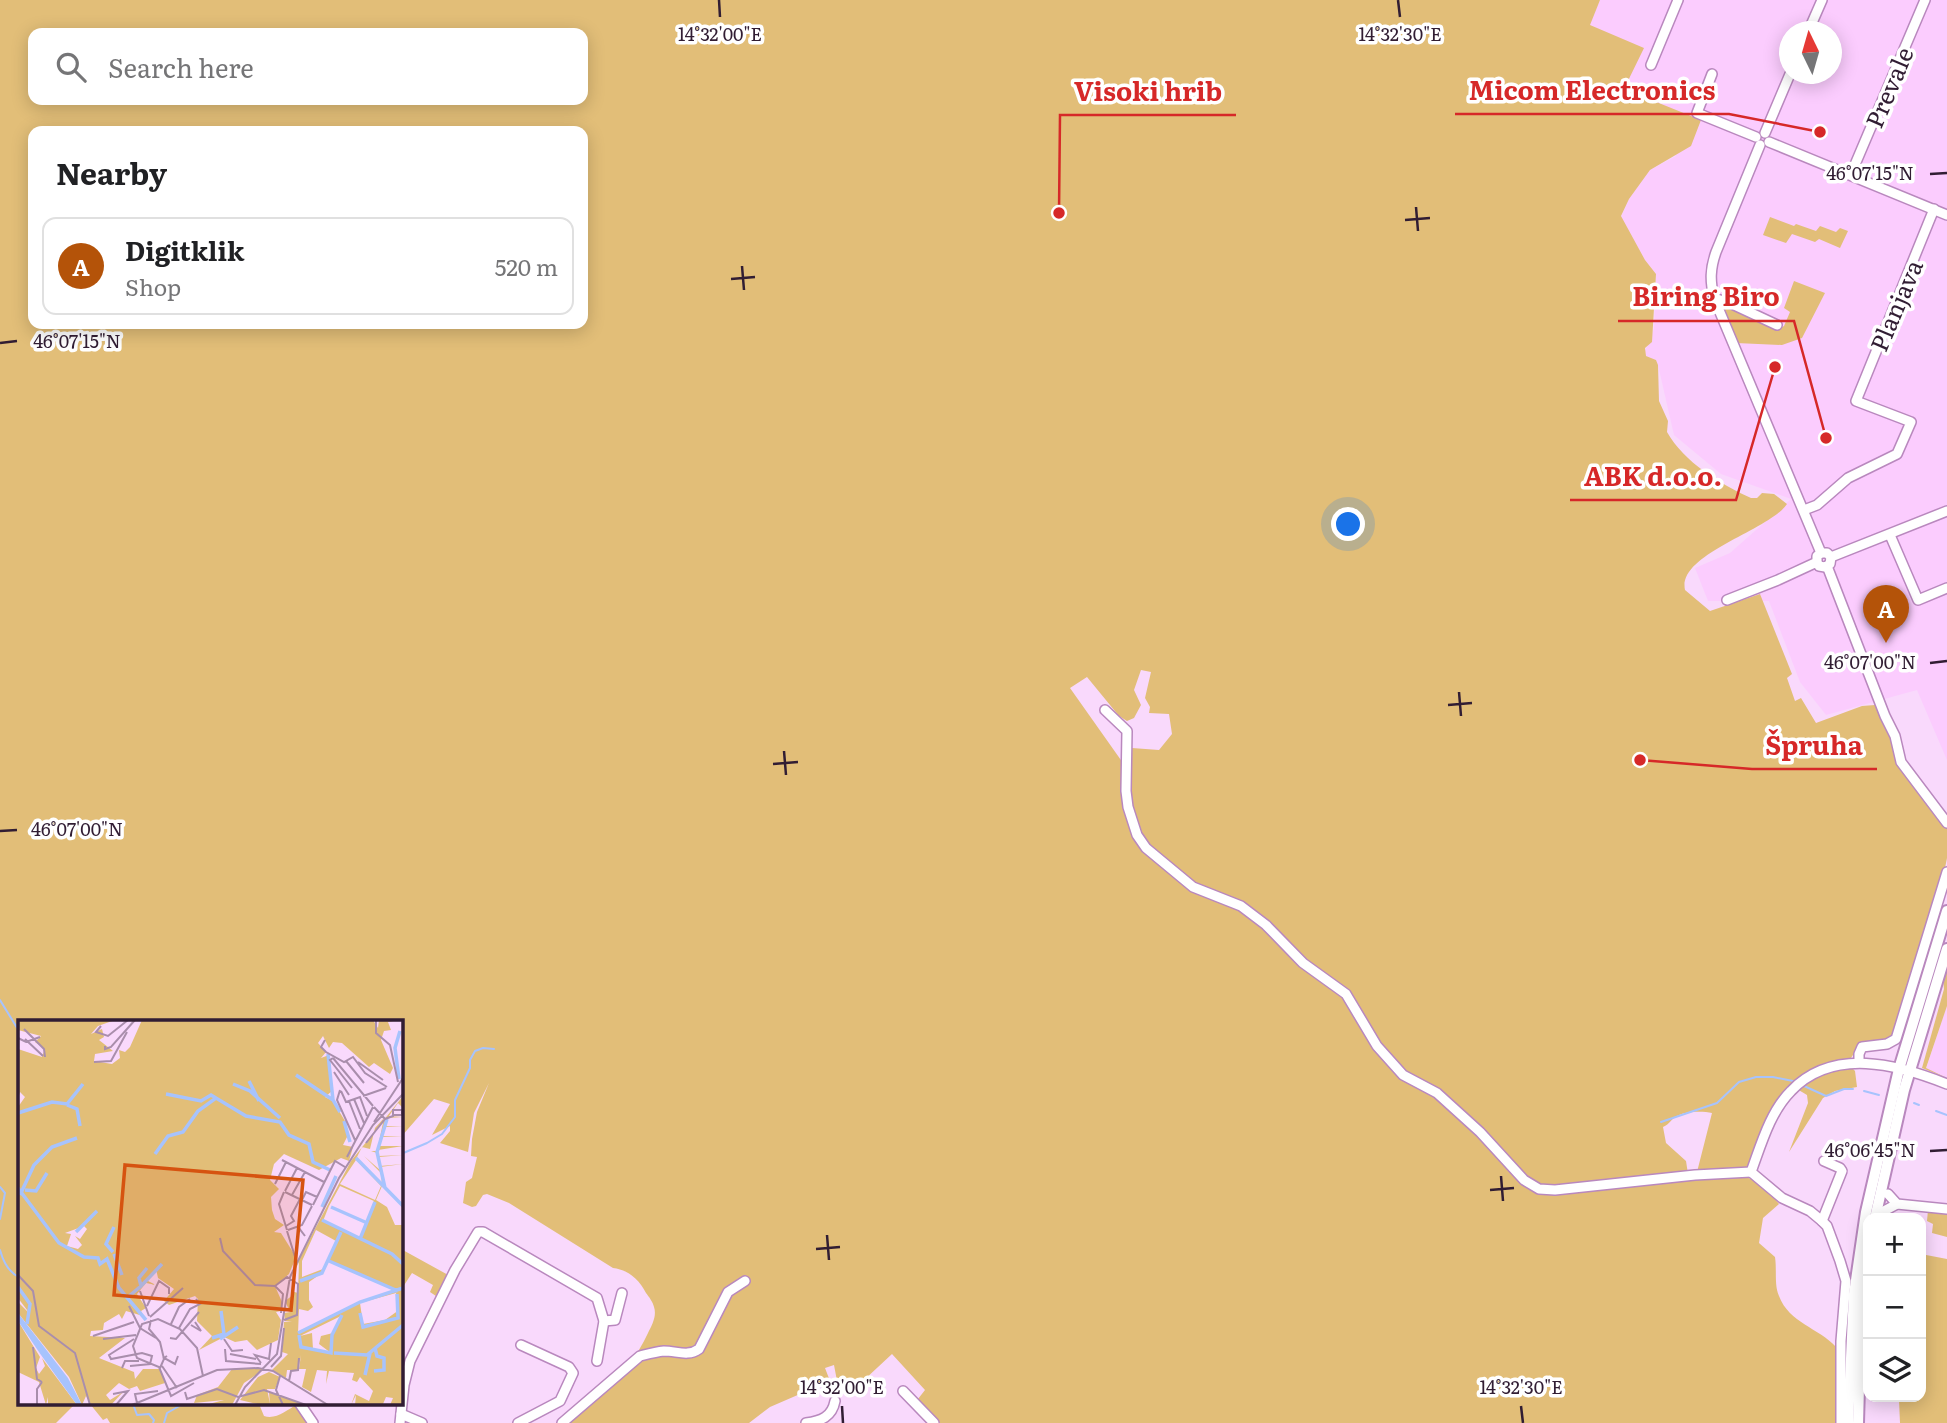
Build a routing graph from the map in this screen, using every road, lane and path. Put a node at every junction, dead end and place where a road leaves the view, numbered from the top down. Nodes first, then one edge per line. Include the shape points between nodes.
1 (1678, 0) edge
2 (1822, 0) edge
3 (1924, 0) edge
4 (1813, 21) edge
5 (1651, 65) dead end
6 (1713, 74) dead end
7 (1786, 84) edge
8 (1763, 139) junction
9 (1851, 174) junction
10 (1934, 209) junction
11 (1947, 215) edge
12 (1714, 298) junction
13 (1777, 325) dead end
14 (1804, 510) junction
15 (1946, 514) edge
16 (1890, 535) junction
17 (1821, 553) junction
18 (1817, 562) junction
19 (1829, 562) junction
20 (1947, 588) edge
21 (1727, 600) dead end
22 (1105, 710) dead end
23 (1947, 823) edge
24 (1947, 872) edge
25 (1946, 913) edge
26 (1947, 949) edge
27 (1859, 1062) junction
28 (1904, 1071) junction
29 (1947, 1084) edge
30 (1824, 1161) dead end
31 (1751, 1172) junction
32 (1947, 1209) edge
33 (1880, 1213) edge
34 (1881, 1213) edge
35 (1822, 1221) junction
36 (1866, 1276) edge
37 (745, 1281) dead end
38 (622, 1293) dead end
39 (604, 1321) junction
40 (521, 1345) dead end
41 (597, 1361) dead end
42 (903, 1391) dead end
43 (835, 1401) dead end
44 (402, 1402) edge
45 (304, 1406) edge
46 (400, 1418) edge
47 (313, 1423) edge
48 (422, 1423) edge
49 (518, 1423) edge
50 (562, 1423) edge
51 (806, 1423) edge
52 (934, 1423) edge
53 (1840, 1423) edge
54 (1848, 1423) edge
55 (1858, 1423) edge

1 - 5 street
2 - 4 street
3 - 9 street, Prevale
6 - 8 street via 1697,113
7 - 8 street
8 - 9 street
8 - 12 street via 1711,268
9 - 10 street
10 - 11 street
10 - 14 street, Planjava via 1856,401 1911,422 1897,454 1847,478 1817,505
12 - 13 street
12 - 14 street
14 - 17 street
15 - 16 street
16 - 19 street
16 - 20 street via 1918,600
17 - 18 street
17 - 19 street via 1827,553
18 - 19 street via 1821,567
18 - 21 street
19 - 23 street via 1901,762
22 - 31 street via 1127,731 1128,807 1146,848 1193,887 1241,905 1303,963 1346,994 1393,1065 1437,1093 1524,1180 1539,1189 1555,1190
24 - 27 street via 1896,1039 1862,1047
25 - 28 main road
26 - 28 main road
27 - 28 street
27 - 31 street via 1822,1070 1790,1091 1765,1133
28 - 29 street
28 - 33 main road
28 - 54 main road via 1874,1172 1859,1256 1850,1338
30 - 35 street via 1842,1171
31 - 35 street via 1782,1198
32 - 34 street via 1897,1205 1888,1194
35 - 53 street via 1846,1281
36 - 55 main road
37 - 50 street via 728,1292 696,1352 640,1356
38 - 39 street via 615,1320
39 - 41 street
39 - 44 street via 594,1295 478,1232 410,1361
40 - 49 street via 573,1373 560,1401
42 - 52 street
43 - 51 street via 832,1412
45 - 47 street
46 - 48 street

